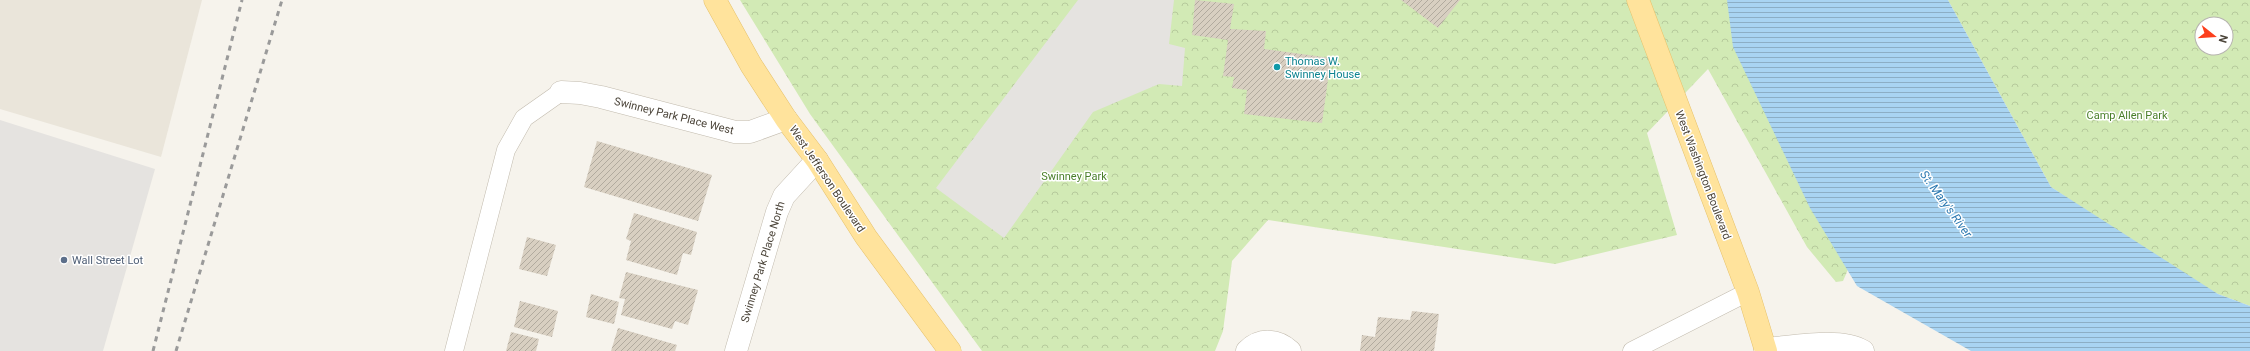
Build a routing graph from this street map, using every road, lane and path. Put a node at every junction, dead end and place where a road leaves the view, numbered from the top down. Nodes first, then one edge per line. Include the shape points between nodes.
1 (715, 0) edge
2 (1638, 0) edge
3 (561, 92) joint
4 (786, 119) junction
5 (817, 160) junction
6 (1748, 292) junction
7 (1766, 350) edge
8 (454, 351) edge
9 (736, 351) edge
10 (950, 351) edge
11 (1247, 351) edge
12 (1290, 351) edge
13 (1632, 351) edge
14 (1863, 351) edge

1 - 4 main road, West Jefferson Boulevard via 751,65
2 - 6 main road, West Washington Boulevard
3 - 4 street, Swinney Park Place West via 601,97 734,132 750,132
3 - 8 lane via 524,118 506,150
4 - 5 main road, West Jefferson Boulevard
5 - 9 street, Swinney Park Place North via 784,196 777,212
5 - 10 main road, West Jefferson Boulevard via 866,237
6 - 7 main road, West Washington Boulevard
6 - 13 lane
7 - 14 street via 1842,344 1856,346
11 - 12 street via 1264,341 1283,345

